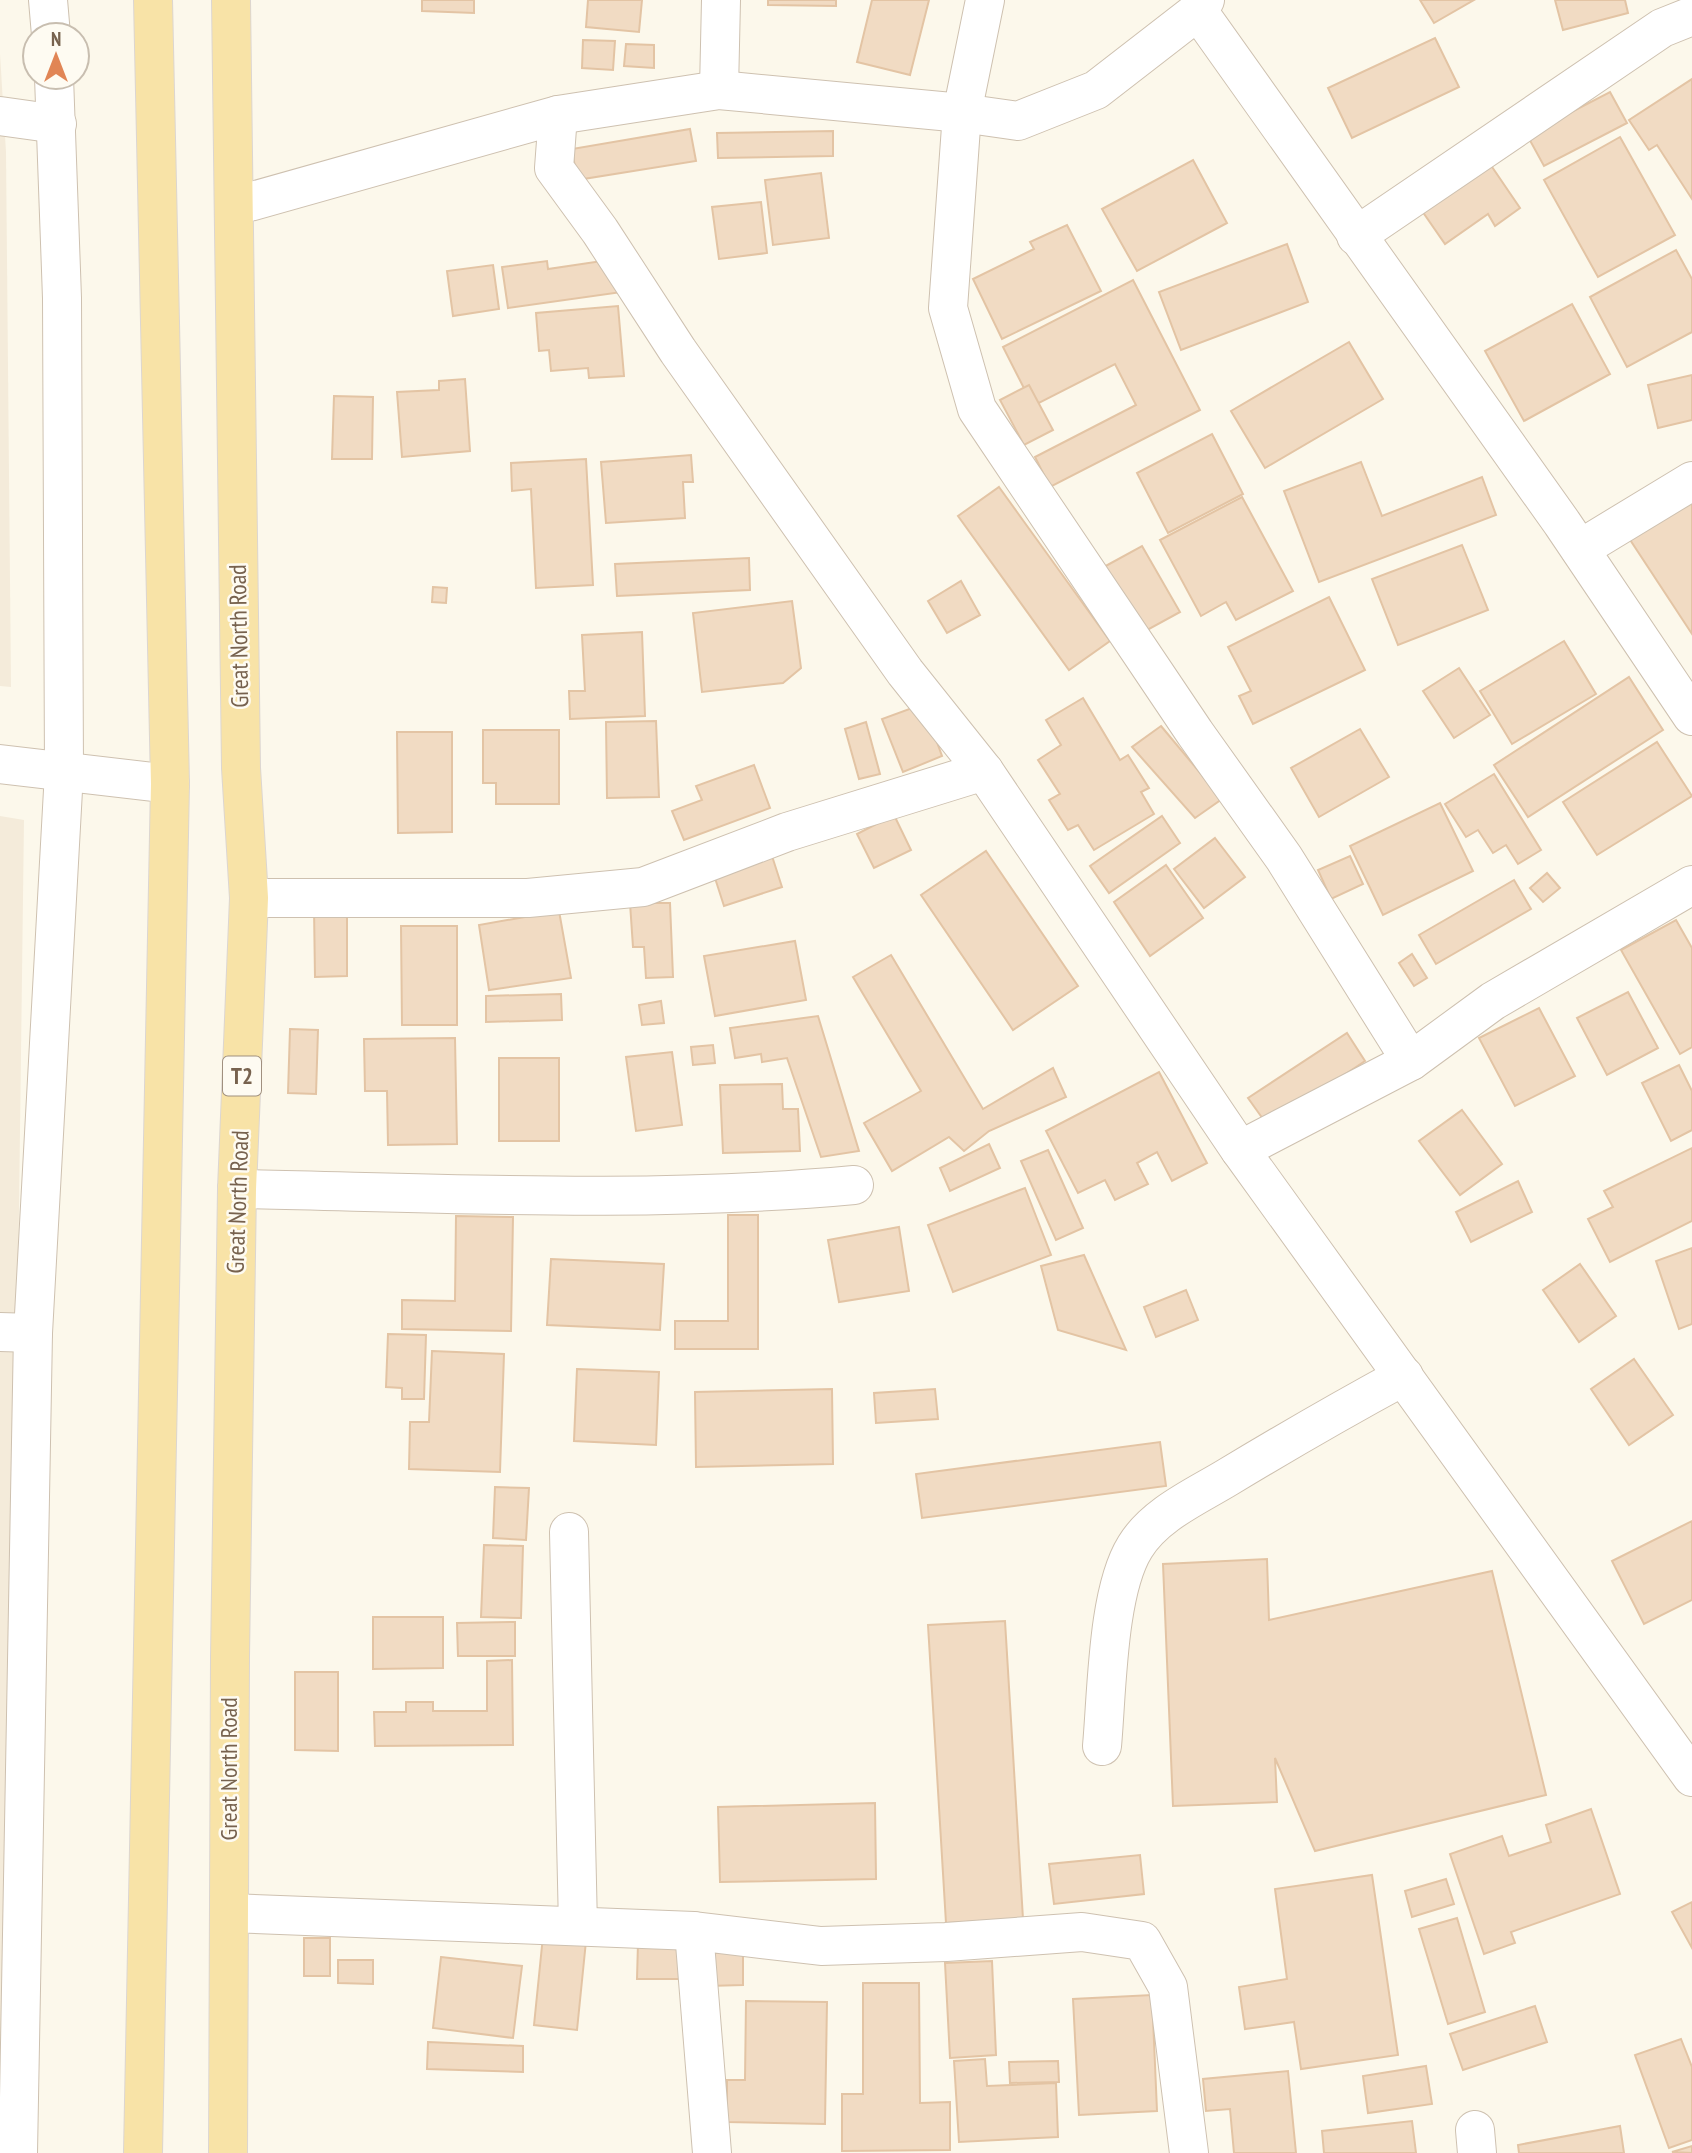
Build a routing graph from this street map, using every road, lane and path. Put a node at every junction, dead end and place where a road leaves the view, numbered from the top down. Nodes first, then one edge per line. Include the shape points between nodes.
1 (48, 0) edge
2 (153, 0) edge
3 (231, 0) edge
4 (721, 0) edge
5 (985, 0) edge
6 (1201, 6) edge
7 (1692, 16) edge
8 (50, 21) edge
9 (719, 90) junction
10 (55, 91) edge
11 (962, 113) junction
12 (558, 115) junction
13 (0, 116) edge
14 (57, 124) junction
15 (235, 206) junction
16 (1356, 236) junction
17 (1692, 481) edge
18 (1580, 550) junction
19 (1692, 716) edge
20 (0, 764) edge
21 (984, 771) junction
22 (64, 772) junction
23 (170, 784) junction
24 (1692, 885) edge
25 (249, 898) junction
26 (1411, 1061) junction
27 (1240, 1150) junction
28 (854, 1185) dead end
29 (237, 1189) junction
30 (17, 1332) edge
31 (1404, 1376) junction
32 (569, 1532) dead end
33 (1102, 1746) dead end
34 (1692, 1777) edge
35 (229, 1913) junction
36 (578, 1927) junction
37 (694, 1931) junction
38 (18, 2153) edge
39 (143, 2153) edge
40 (228, 2153) edge
41 (712, 2153) edge
42 (1189, 2153) edge

1 - 8 street
2 - 23 main road
3 - 15 main road, Great North Road / T2
4 - 9 street
5 - 11 street
6 - 11 street via 1096,90 1018,121
6 - 16 street
7 - 16 street via 1662,28
9 - 11 street
9 - 12 street
10 - 14 street
11 - 26 street via 948,309 976,409 1284,858
12 - 15 street
12 - 21 street via 554,168 898,661
13 - 14 street
14 - 22 street
15 - 25 main road, Great North Road / T2 via 241,768
16 - 18 street
17 - 18 street
18 - 19 street
20 - 22 street
21 - 25 street via 787,832 643,887 528,898
21 - 27 street
22 - 23 street
22 - 30 street
23 - 39 main road
24 - 26 street via 1493,1000
25 - 29 main road, Great North Road / T2
26 - 27 street
27 - 31 street
28 - 29 street via 673,1196
29 - 35 main road, Great North Road / T2
30 - 38 street
31 - 33 street via 1163,1517 1135,1546 1115,1608
31 - 34 street
32 - 36 street
35 - 36 street
35 - 40 main road, Great North Road / T2
36 - 37 street
37 - 41 street
37 - 42 street via 821,1946 1082,1932 1142,1941 1168,1987

